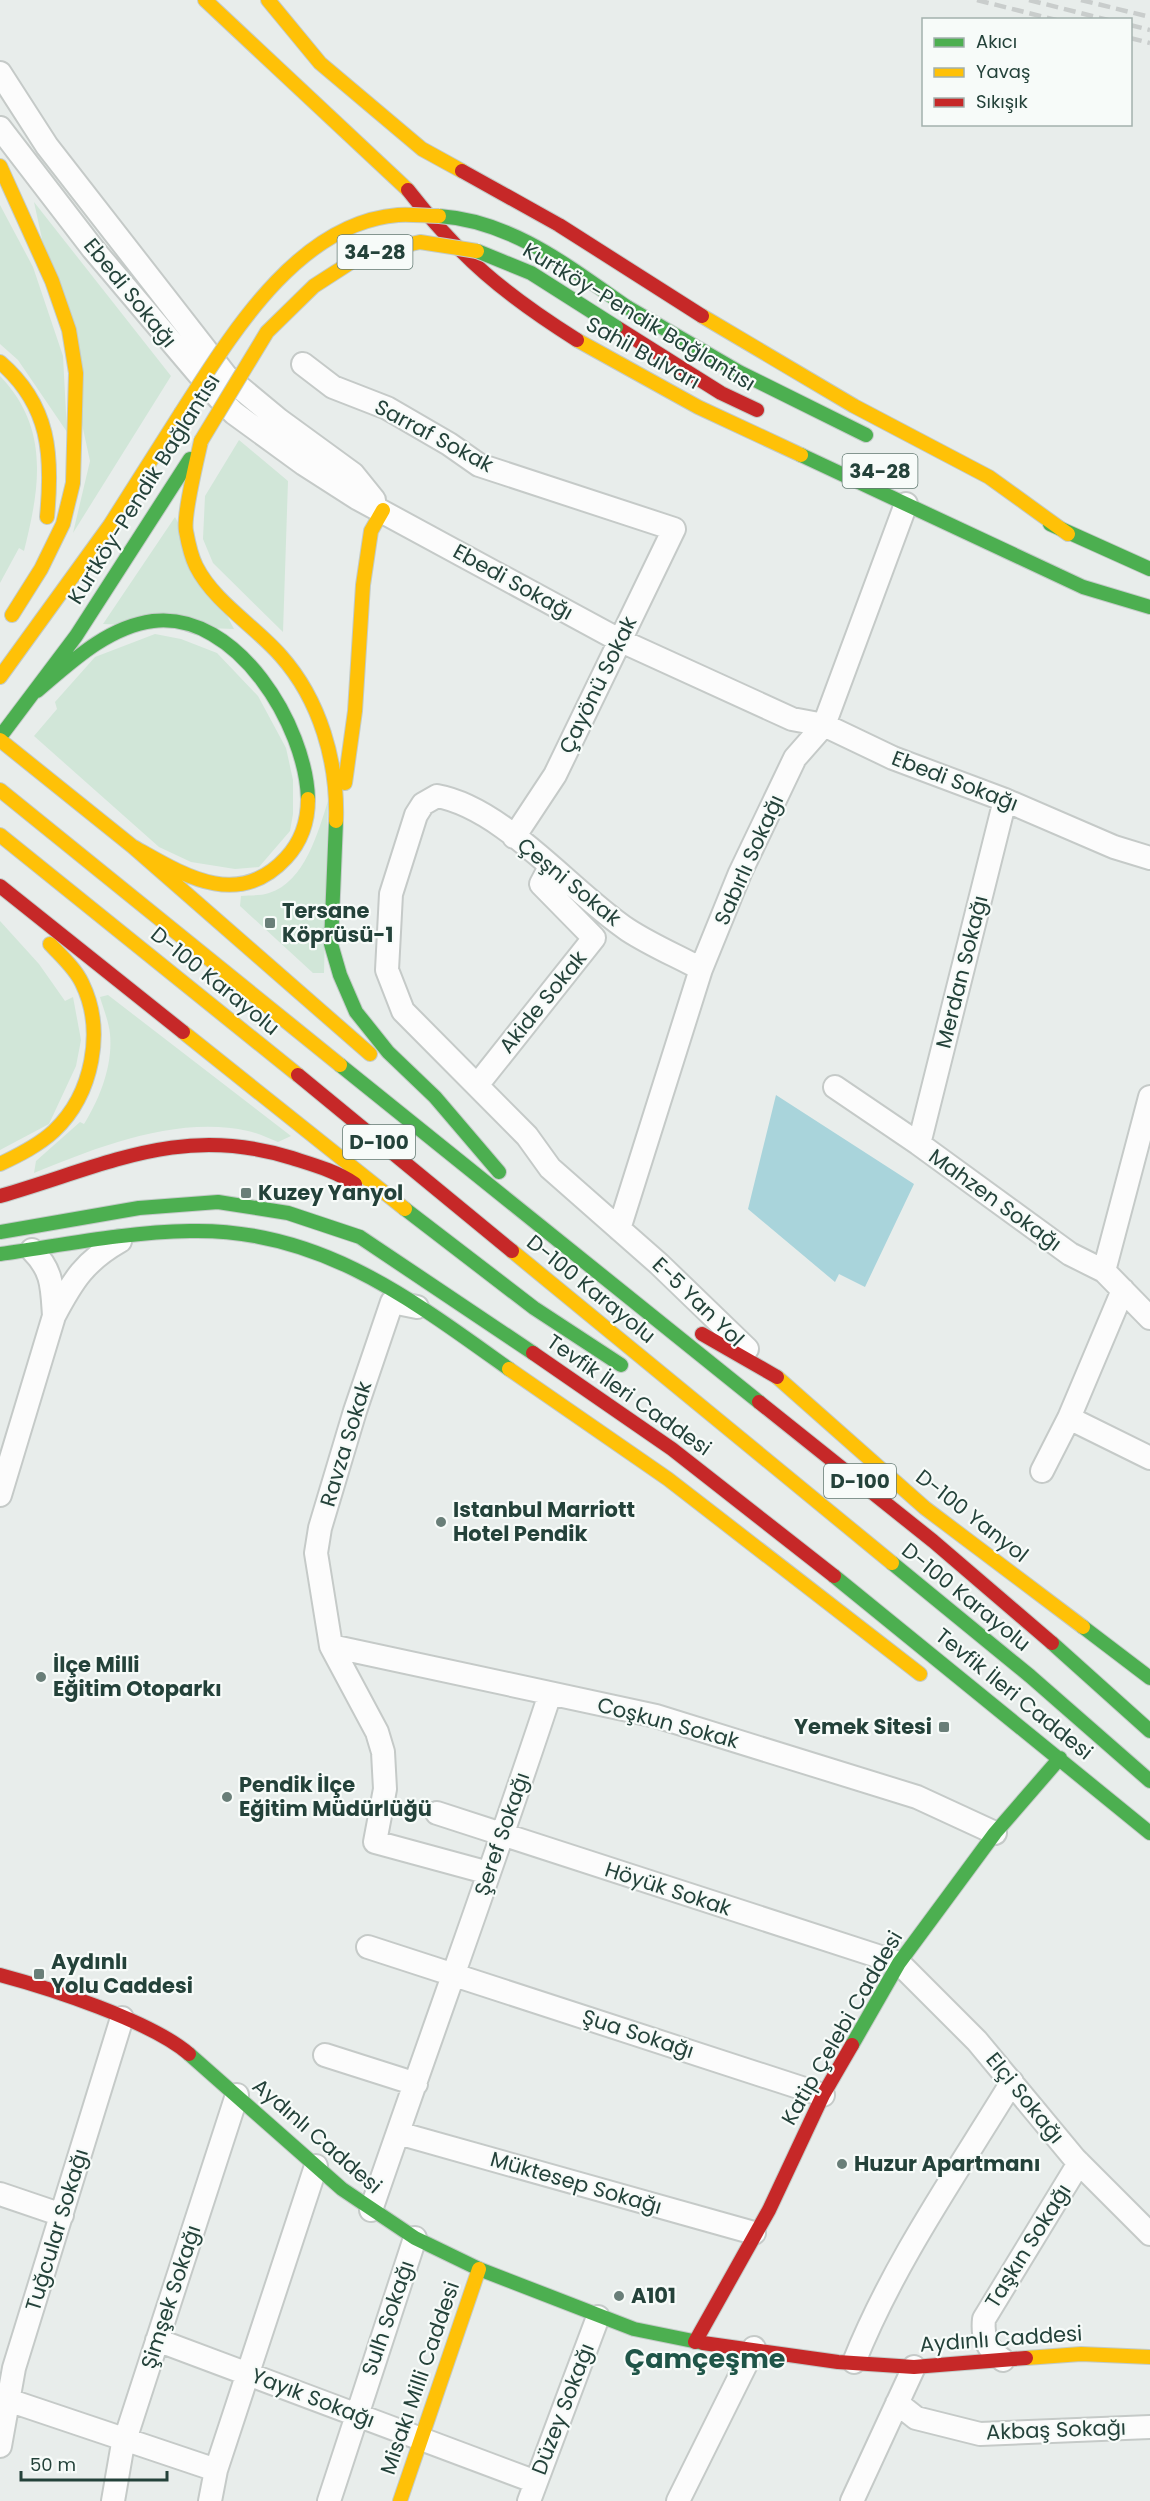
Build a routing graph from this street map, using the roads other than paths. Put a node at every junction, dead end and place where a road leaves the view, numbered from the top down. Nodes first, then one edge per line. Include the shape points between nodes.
1 (206, 0) edge
2 (268, 0) edge
3 (259, 12) dead end
4 (320, 63) junction
5 (0, 73) edge
6 (0, 128) edge
7 (0, 166) edge
8 (558, 225) junction
9 (534, 313) junction
10 (0, 362) edge
11 (303, 364) dead end
12 (181, 413) junction
13 (774, 419) dead end
14 (201, 441) junction
15 (878, 441) dead end
16 (972, 485) dead end
17 (906, 504) junction
18 (103, 510) dead end
19 (383, 510) junction
20 (674, 529) joint
21 (1068, 534) junction
22 (62, 560) dead end
23 (1150, 569) edge
24 (1086, 572) dead end
25 (1150, 605) edge
26 (12, 615) junction
27 (0, 628) edge
28 (619, 640) junction
29 (3, 673) edge
30 (37, 691) junction
31 (824, 725) junction
32 (0, 738) edge
33 (0, 790) edge
34 (437, 796) joint
35 (1005, 800) junction
36 (0, 835) edge
37 (337, 835) junction
38 (514, 837) junction
39 (132, 846) junction
40 (1150, 858) edge
41 (550, 867) junction
42 (1, 887) edge
43 (701, 969) junction
44 (478, 1084) junction
45 (835, 1088) dead end
46 (1150, 1097) edge
47 (919, 1144) junction
48 (476, 1146) junction
49 (0, 1164) edge
50 (0, 1196) edge
51 (619, 1229) junction
52 (0, 1232) edge
53 (148, 1232) junction
54 (561, 1242) junction
55 (32, 1251) junction
56 (459, 1252) junction
57 (0, 1254) edge
58 (1104, 1271) junction
59 (438, 1287) junction
60 (1123, 1290) junction
61 (422, 1308) junction
62 (54, 1316) junction
63 (1150, 1318) edge
64 (630, 1371) dead end
65 (777, 1377) junction
66 (650, 1384) dead end
67 (582, 1387) junction
68 (566, 1408) junction
69 (1069, 1418) junction
70 (756, 1452) junction
71 (1150, 1458) edge
72 (1042, 1471) dead end
73 (0, 1495) edge
74 (331, 1646) junction
75 (1149, 1674) edge
76 (935, 1685) dead end
77 (550, 1694) junction
78 (1150, 1731) edge
79 (1060, 1758) junction
80 (1044, 1769) junction
81 (1150, 1781) edge
82 (1062, 1783) dead end
83 (436, 1813) dead end
84 (995, 1833) junction
85 (1150, 1833) edge
86 (503, 1836) junction
87 (489, 1873) junction
88 (368, 1947) dead end
89 (899, 1963) junction
90 (453, 1973) junction
91 (0, 1974) edge
92 (122, 2018) junction
93 (325, 2055) dead end
94 (1012, 2082) junction
95 (416, 2084) junction
96 (237, 2095) junction
97 (823, 2095) junction
98 (398, 2133) junction
99 (1079, 2163) junction
100 (316, 2166) junction
101 (0, 2194) edge
102 (371, 2210) junction
103 (62, 2215) junction
104 (754, 2234) junction
105 (1150, 2234) edge
106 (415, 2238) junction
107 (479, 2269) junction
108 (598, 2317) junction
109 (157, 2340) junction
110 (695, 2342) junction
111 (754, 2348) junction
112 (1150, 2357) edge
113 (1003, 2360) junction
114 (854, 2362) junction
115 (922, 2367) junction
116 (248, 2374) junction
117 (8, 2400) junction
118 (897, 2403) junction
119 (356, 2414) junction
120 (1150, 2427) edge
121 (421, 2439) junction
122 (125, 2440) junction
123 (0, 2444) edge
124 (216, 2470) junction
125 (532, 2491) edge
126 (113, 2501) edge
127 (210, 2501) edge
128 (329, 2501) edge
129 (400, 2501) edge
130 (678, 2501) edge
131 (852, 2501) edge

1 - 9 main road, Sahil Bulvarı via 401,181 443,234 486,277
2 - 4 main road
3 - 4 main road
4 - 8 main road via 422,149
5 - 19 street via 47,147 226,376 353,474
6 - 19 street, Ebedi Sokağı via 93,249 219,398 304,464
7 - 26 main road via 52,281 69,330 76,374 74,483 63,524
8 - 9 main road via 524,229 513,253 519,293
8 - 21 main road via 760,352 989,477
9 - 17 main road, Sahil Bulvarı via 609,360 698,407
10 - 26 main road via 17,374 38,407 49,444 51,484 42,533
11 - 20 street, Sarraf Sokak via 333,387 387,408 479,465
12 - 15 main road, Kurtköy-Pendik Bağlantısı / 34-28, bridge via 248,314 287,270 349,229 396,215 451,216 502,229 739,372
12 - 18 main road
12 - 29 main road, Kurtköy-Pendik Bağlantısı / 34-28 via 110,525
13 - 14 main road, Kurtköy-Pendik Bağlantısı / 34-28, bridge via 721,393 531,273 475,250 420,242 362,255 314,286 267,332
14 - 30 main road, Kurtköy-Pendik Bağlantısı / 34-28 via 146,531
14 - 37 main road via 185,528 196,566 218,594 281,656 302,685 330,748 337,793
16 - 21 main road
17 - 25 main road, Sahil Bulvarı via 1083,587
17 - 31 street, Sabırlı Sokağı
19 - 28 street, Ebedi Sokağı
19 - 37 main road via 371,531 363,585 355,711
20 - 28 street, Çayönü Sokak
21 - 23 main road
22 - 26 main road
24 - 25 main road
26 - 27 main road
28 - 31 street, Ebedi Sokağı via 792,719
28 - 38 street, Çayönü Sokak via 555,775
30 - 32 main road, 34-28
30 - 39 main road via 86,650 128,627 172,620 211,634 240,653 280,703 298,740 307,783 303,834 285,864 261,880 231,885 191,879
31 - 35 street, Ebedi Sokağı via 893,758
31 - 43 street, Sabırlı Sokağı via 795,758 740,873
32 - 39 main road
33 - 54 main road, D-100 Karayolu / D-100
34 - 38 street, Çeşni Sokak via 468,806
34 - 44 street, E-5 Yan Yol via 423,804 417,815 391,894 387,970 403,1011
35 - 40 street, Ebedi Sokağı via 1114,847
35 - 47 street, Merdan Sokağı
36 - 70 main road, D-100 Karayolu / D-100
37 - 48 main road via 331,944 356,1012
38 - 41 street, Çeşni Sokak
39 - 48 main road
41 - 43 street, Çeşni Sokak via 628,930
41 - 44 street, Akide Sokak via 542,884 594,938
42 - 49 main road via 82,983 94,1040 86,1079 76,1102 57,1128 33,1148
42 - 56 main road
43 - 51 street, Sabırlı Sokağı
44 - 51 street, E-5 Yan Yol via 527,1136 550,1168
45 - 47 street, Mahzen Sokağı
46 - 58 street
47 - 58 street, Mahzen Sokağı via 1070,1254
48 - 54 main road
50 - 56 main road via 123,1156 174,1144 242,1143 294,1157 349,1180 403,1223
51 - 65 street, E-5 Yan Yol
52 - 59 main road, Tevfik İleri Caddesi via 169,1204 239,1203 310,1219 360,1237
53 - 55 main road, Tevfik İleri Caddesi
53 - 61 main road, Tevfik İleri Caddesi via 215,1230 292,1243 352,1265
53 - 62 street via 119,1241 88,1262
54 - 65 main road, D-100 Yanyol via 735,1355
54 - 78 main road, D-100 Karayolu / D-100 via 890,1504
55 - 57 main road, Tevfik İleri Caddesi
55 - 62 street via 45,1264 50,1278
56 - 64 main road via 534,1308
58 - 60 street, Mahzen Sokağı
59 - 61 street
59 - 67 main road, Tevfik İleri Caddesi
60 - 63 street, Mahzen Sokağı
60 - 69 street
61 - 68 main road, Tevfik İleri Caddesi
61 - 74 street, Ravza Sokak via 392,1302 320,1528 316,1553
62 - 73 street
65 - 75 main road, D-100 Yanyol via 925,1508
66 - 70 main road
67 - 68 main road
67 - 79 main road, Tevfik İleri Caddesi via 672,1449
68 - 76 main road, Tevfik İleri Caddesi via 664,1476
69 - 71 street
69 - 72 street
70 - 81 main road, D-100 Karayolu / D-100
74 - 77 street, Coşkun Sokak
74 - 87 street via 377,1732 383,1752 385,1789 375,1842
77 - 84 street, Coşkun Sokak via 712,1732 916,1797
77 - 86 street, Şeref Sokağı
79 - 80 main road, Katip Çelebi Caddesi
79 - 85 main road, Tevfik İleri Caddesi
80 - 82 main road, Tevfik İleri Caddesi
80 - 84 main road, Katip Çelebi Caddesi
83 - 86 street, Höyük Sokak
84 - 89 main road, Katip Çelebi Caddesi
86 - 87 street, Şeref Sokağı
86 - 89 street, Höyük Sokak
87 - 90 street, Şeref Sokağı
88 - 90 street
89 - 94 street, Elçi Sokağı via 977,2040
89 - 97 main road, Katip Çelebi Caddesi
90 - 95 street, Şeref Sokağı
90 - 97 street, Şua Sokağı
91 - 92 main road, Aydınlı Caddesi
92 - 96 main road, Aydınlı Caddesi via 185,2051
92 - 103 street, Tuğcular Sokağı
93 - 95 street
94 - 99 street, Elçi Sokağı
94 - 114 street via 905,2255
95 - 98 street, Şeref Sokağı
96 - 100 main road, Aydınlı Caddesi
96 - 109 street, Şimşek Sokağı
97 - 104 main road, Katip Çelebi Caddesi
98 - 102 street, Şeref Sokağı
98 - 104 street, Müktesep Sokağı
99 - 105 street, Elçi Sokağı
99 - 113 street, Taşkın Sokağı via 984,2319 986,2343
100 - 102 main road, Aydınlı Caddesi
100 - 116 street
101 - 103 street
102 - 106 main road, Aydınlı Caddesi
103 - 117 street, Tuğcular Sokağı via 14,2368
104 - 110 main road, Katip Çelebi Caddesi
106 - 107 main road, Aydınlı Caddesi
106 - 119 street, Sulh Sokağı
107 - 108 main road, Aydınlı Caddesi
107 - 121 main road, Misakı Milli Caddesi
108 - 110 main road, Aydınlı Caddesi
108 - 125 street, Düzey Sokağı
109 - 116 street, Yayık Sokağı
109 - 122 street, Şimşek Sokağı
110 - 111 main road, Aydınlı Caddesi
111 - 114 main road, Aydınlı Caddesi via 767,2353
111 - 130 street
112 - 113 main road, Aydınlı Caddesi via 1101,2354
113 - 115 main road, Aydınlı Caddesi
114 - 115 main road, Aydınlı Caddesi
115 - 118 street
116 - 119 street, Yayık Sokağı
116 - 124 street
117 - 122 street
117 - 123 street, Tuğcular Sokağı
118 - 120 street, Akbaş Sokağı via 916,2418 980,2434
118 - 131 street
119 - 121 street, Yayık Sokağı
119 - 128 street, Sulh Sokağı
121 - 125 street, Yayık Sokağı
121 - 129 main road, Misakı Milli Caddesi
122 - 124 street
122 - 126 street, Şimşek Sokağı
124 - 127 street

